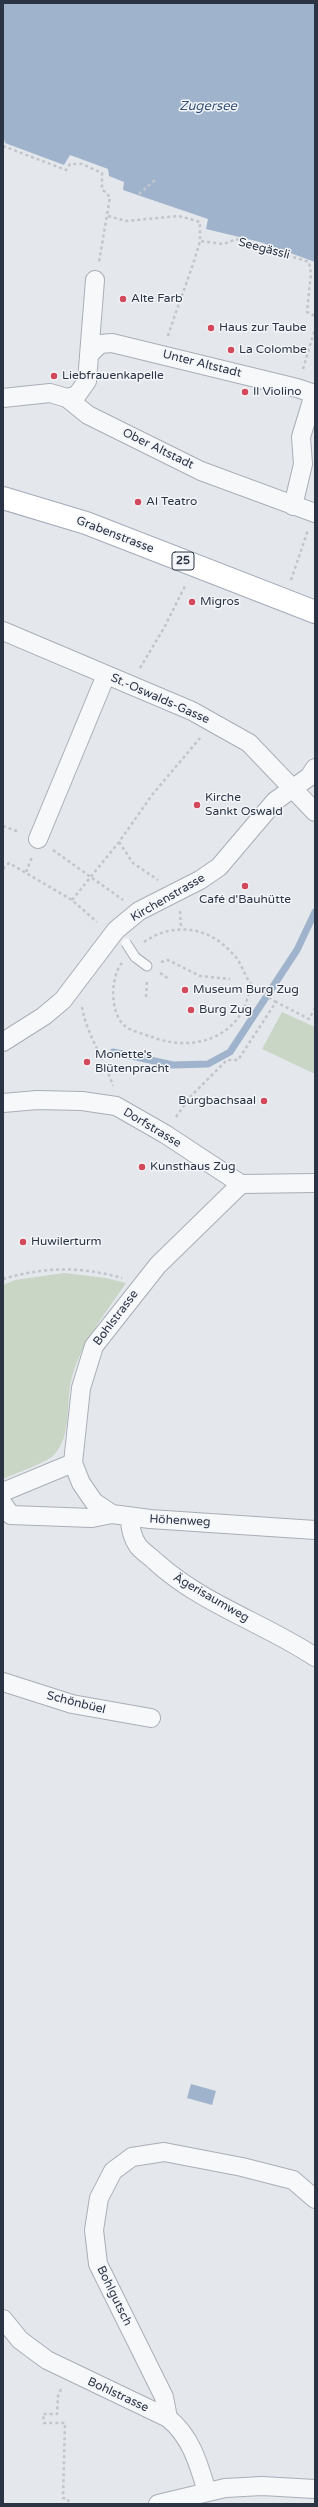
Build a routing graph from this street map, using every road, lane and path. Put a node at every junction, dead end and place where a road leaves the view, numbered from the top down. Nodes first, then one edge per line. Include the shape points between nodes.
1 (3, 146) edge
2 (155, 180) dead end
3 (139, 194) dead end
4 (108, 216) junction
5 (200, 241) junction
6 (102, 244) dead end
7 (96, 280) dead end
8 (315, 316) edge
9 (315, 329) edge
10 (91, 352) junction
11 (163, 354) junction
12 (297, 388) junction
13 (314, 394) edge
14 (3, 398) edge
15 (67, 398) junction
16 (3, 498) edge
17 (293, 506) junction
18 (315, 513) edge
19 (291, 581) dead end
20 (185, 586) dead end
21 (315, 612) edge
22 (3, 631) edge
23 (106, 675) junction
24 (130, 686) junction
25 (203, 734) dead end
26 (315, 768) edge
27 (292, 788) junction
28 (315, 812) edge
29 (3, 826) edge
30 (38, 839) junction
31 (119, 842) junction
32 (3, 869) edge
33 (90, 876) junction
34 (161, 882) dead end
35 (72, 900) junction
36 (139, 911) junction
37 (117, 936) junction
38 (140, 946) dead end
39 (125, 960) dead end
40 (148, 966) junction
41 (230, 979) dead end
42 (252, 985) junction
43 (146, 997) dead end
44 (276, 1002) junction
45 (315, 1008) edge
46 (92, 1039) dead end
47 (3, 1042) edge
48 (3, 1103) edge
49 (116, 1106) junction
50 (165, 1134) junction
51 (315, 1183) edge
52 (240, 1184) junction
53 (3, 1279) edge
54 (141, 1284) junction
55 (73, 1463) junction
56 (3, 1492) edge
57 (3, 1504) edge
58 (112, 1514) junction
59 (130, 1518) junction
60 (315, 1530) edge
61 (315, 1657) edge
62 (3, 1682) edge
63 (151, 1718) dead end
64 (315, 2199) edge
65 (3, 2319) edge
66 (63, 2385) dead end
67 (168, 2418) junction
68 (315, 2489) edge
69 (207, 2492) junction
70 (69, 2504) edge
71 (158, 2504) edge

1 - 4 path via 66,170 70,164 82,164 102,173 102,189 110,197
2 - 3 path
4 - 5 path via 126,221 179,216 200,222
4 - 6 path
5 - 8 path, Seegässli via 224,244 236,239 308,262 312,273 307,312
5 - 11 path via 189,281 180,295
7 - 10 street
9 - 12 path
10 - 11 street, Unter Altstadt via 100,344 112,343
10 - 15 street via 87,381 77,395
11 - 12 street, Unter Altstadt
12 - 13 street, Unter Altstadt
13 - 17 street via 301,437 304,464
14 - 15 street, Ober Altstadt via 50,393
15 - 17 street, Ober Altstadt via 88,415 201,471
16 - 21 main road, Grabenstrasse / 25 via 86,523
17 - 18 street, Ober Altstadt
18 - 19 path
20 - 24 path
22 - 23 street, St.-Oswalds-Gasse
23 - 24 street, St.-Oswalds-Gasse
23 - 30 street
24 - 27 street, St.-Oswalds-Gasse via 192,711 249,743
25 - 31 path via 152,795
26 - 27 street, Kirchenstrasse via 309,777
27 - 28 street, St.-Oswalds-Gasse
27 - 36 street, Kirchenstrasse via 275,801 218,867 200,880
29 - 30 path
30 - 33 path
31 - 33 path
31 - 34 path via 133,863
32 - 35 path via 9,862
33 - 35 path
33 - 36 path
35 - 37 path
36 - 37 street, Kirchenstrasse
37 - 40 lane, bridge via 135,957
37 - 47 street, Kirchenstrasse via 63,1000 44,1016
38 - 42 path via 167,929 192,930 214,939 233,953
39 - 42 path via 113,982 116,1015 125,1026 165,1042 199,1044 226,1030 244,1009
40 - 41 path via 168,960 200,976
40 - 43 path
42 - 44 path
44 - 45 path via 309,1019
44 - 50 path via 238,1060 227,1060 190,1097
46 - 49 path via 103,1058 116,1098
48 - 49 street, Dorfstrasse via 37,1100 82,1101
49 - 50 street, Dorfstrasse
50 - 52 street, Dorfstrasse
51 - 52 street
52 - 54 street, Bohlstrasse
53 - 54 path via 31,1271 62,1268 107,1274
54 - 55 street, Bohlstrasse via 94,1346 81,1388
55 - 56 street
55 - 58 street, Höhenweg via 81,1483 94,1502
57 - 58 street via 11,1515 92,1518
58 - 59 street, Höhenweg
59 - 60 street, Höhenweg
59 - 61 street, Ägerisaumweg via 130,1530 138,1546 169,1574 211,1601 292,1642
62 - 63 street, Schönbüel via 72,1704
64 - 67 street, Bohlgutsch via 293,2180 164,2152 132,2157 113,2171 99,2198 94,2230 98,2264 164,2397
65 - 67 street, Bohlstrasse via 20,2340 47,2360
66 - 70 path via 58,2396 57,2414 43,2414 44,2423 65,2423 63,2498 68,2499
67 - 69 street, Bohlstrasse via 177,2426 196,2456
68 - 69 street via 262,2486 225,2488
69 - 71 street

